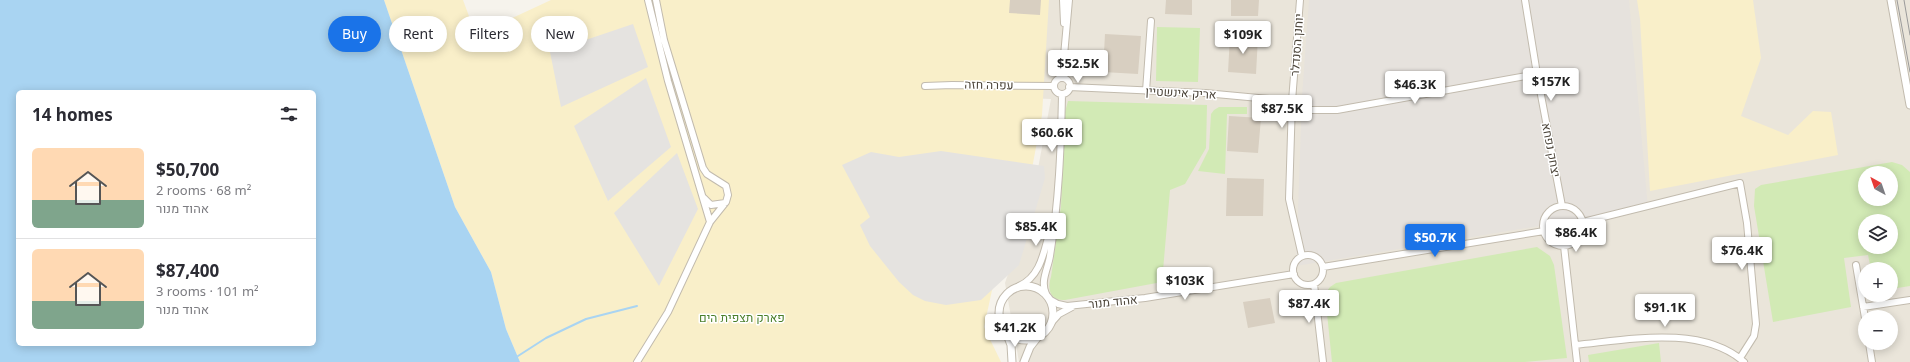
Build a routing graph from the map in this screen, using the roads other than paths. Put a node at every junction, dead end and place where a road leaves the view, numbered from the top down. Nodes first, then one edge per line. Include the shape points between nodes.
1 (648, 0) edge
2 (656, 0) edge
3 (1063, 0) edge
4 (1069, 0) edge
5 (1300, 0) edge
6 (1525, 0) edge
7 (1890, 0) edge
8 (1151, 21) dead end
9 (1065, 43) junction
10 (1537, 74) junction
11 (1062, 78) junction
12 (925, 86) dead end
13 (1054, 86) junction
14 (1069, 87) junction
15 (1146, 91) junction
16 (1062, 94) junction
17 (1292, 101) junction
18 (1910, 105) edge
19 (1292, 110) junction
20 (703, 197) junction
21 (725, 203) junction
22 (1562, 206) junction
23 (1056, 212) junction
24 (710, 222) junction
25 (1583, 222) junction
26 (1544, 231) junction
27 (1564, 246) junction
28 (1302, 256) junction
29 (1856, 265) dead end
30 (1323, 267) junction
31 (1294, 274) junction
32 (1314, 284) junction
33 (1019, 286) junction
34 (1047, 297) junction
35 (1910, 300) edge
36 (1074, 306) junction
37 (1863, 307) junction
38 (1864, 310) edge
39 (1051, 323) junction
40 (1006, 332) junction
41 (1037, 337) junction
42 (1575, 345) junction
43 (1870, 350) edge
44 (1742, 360) edge
45 (637, 362) edge
46 (1012, 362) edge
47 (1024, 362) edge
48 (1323, 362) edge
49 (1577, 362) edge
50 (1872, 362) edge

1 - 20 street via 668,81
2 - 21 street via 664,40 700,161 707,174 726,186 728,195
3 - 9 street
4 - 9 street
5 - 17 street, יוחנן הסנדלר
6 - 10 street, יצחק נפחא
7 - 18 street
8 - 15 street
9 - 11 street
10 - 19 street via 1337,110
10 - 22 street, יצחק נפחא
11 - 13 street via 1057,79
11 - 14 street via 1068,81
12 - 13 street, עפרה חזה
13 - 16 street via 1056,92
14 - 15 street, אריק אינשטיין
14 - 16 street via 1067,92
15 - 17 street, אריק אינשטיין via 1205,93
16 - 23 street via 1061,155
17 - 19 street, יוחנן הסנדלר
19 - 28 street, יוחנן הסנדלר via 1289,200
20 - 21 street via 711,205
20 - 24 street
21 - 24 street
22 - 25 street via 1576,210
22 - 26 street via 1549,212 1543,224
23 - 33 street via 1037,272 1030,280
23 - 34 street via 1043,284
24 - 45 street via 668,312
25 - 27 street via 1581,236 1571,245
25 - 44 street via 1740,183 1747,223 1756,324 1754,336
26 - 27 street via 1550,241
26 - 30 street
27 - 42 street
28 - 30 street via 1318,258
28 - 31 street via 1294,264
29 - 37 street
30 - 32 street via 1321,277
31 - 32 street via 1303,284
31 - 36 street, אהוד מנור via 1144,298
32 - 48 street
33 - 34 street via 1033,286
33 - 40 street via 1008,292 1000,303 999,319
34 - 36 street, אהוד מנור via 1058,304
34 - 39 street via 1053,315
35 - 37 street
36 - 39 street, אהוד מנור via 1059,314
37 - 38 street
39 - 41 street via 1047,330
40 - 41 street via 1019,339
40 - 46 street via 1011,346
41 - 47 street
42 - 44 street via 1671,337 1702,341
42 - 49 street
43 - 50 street

